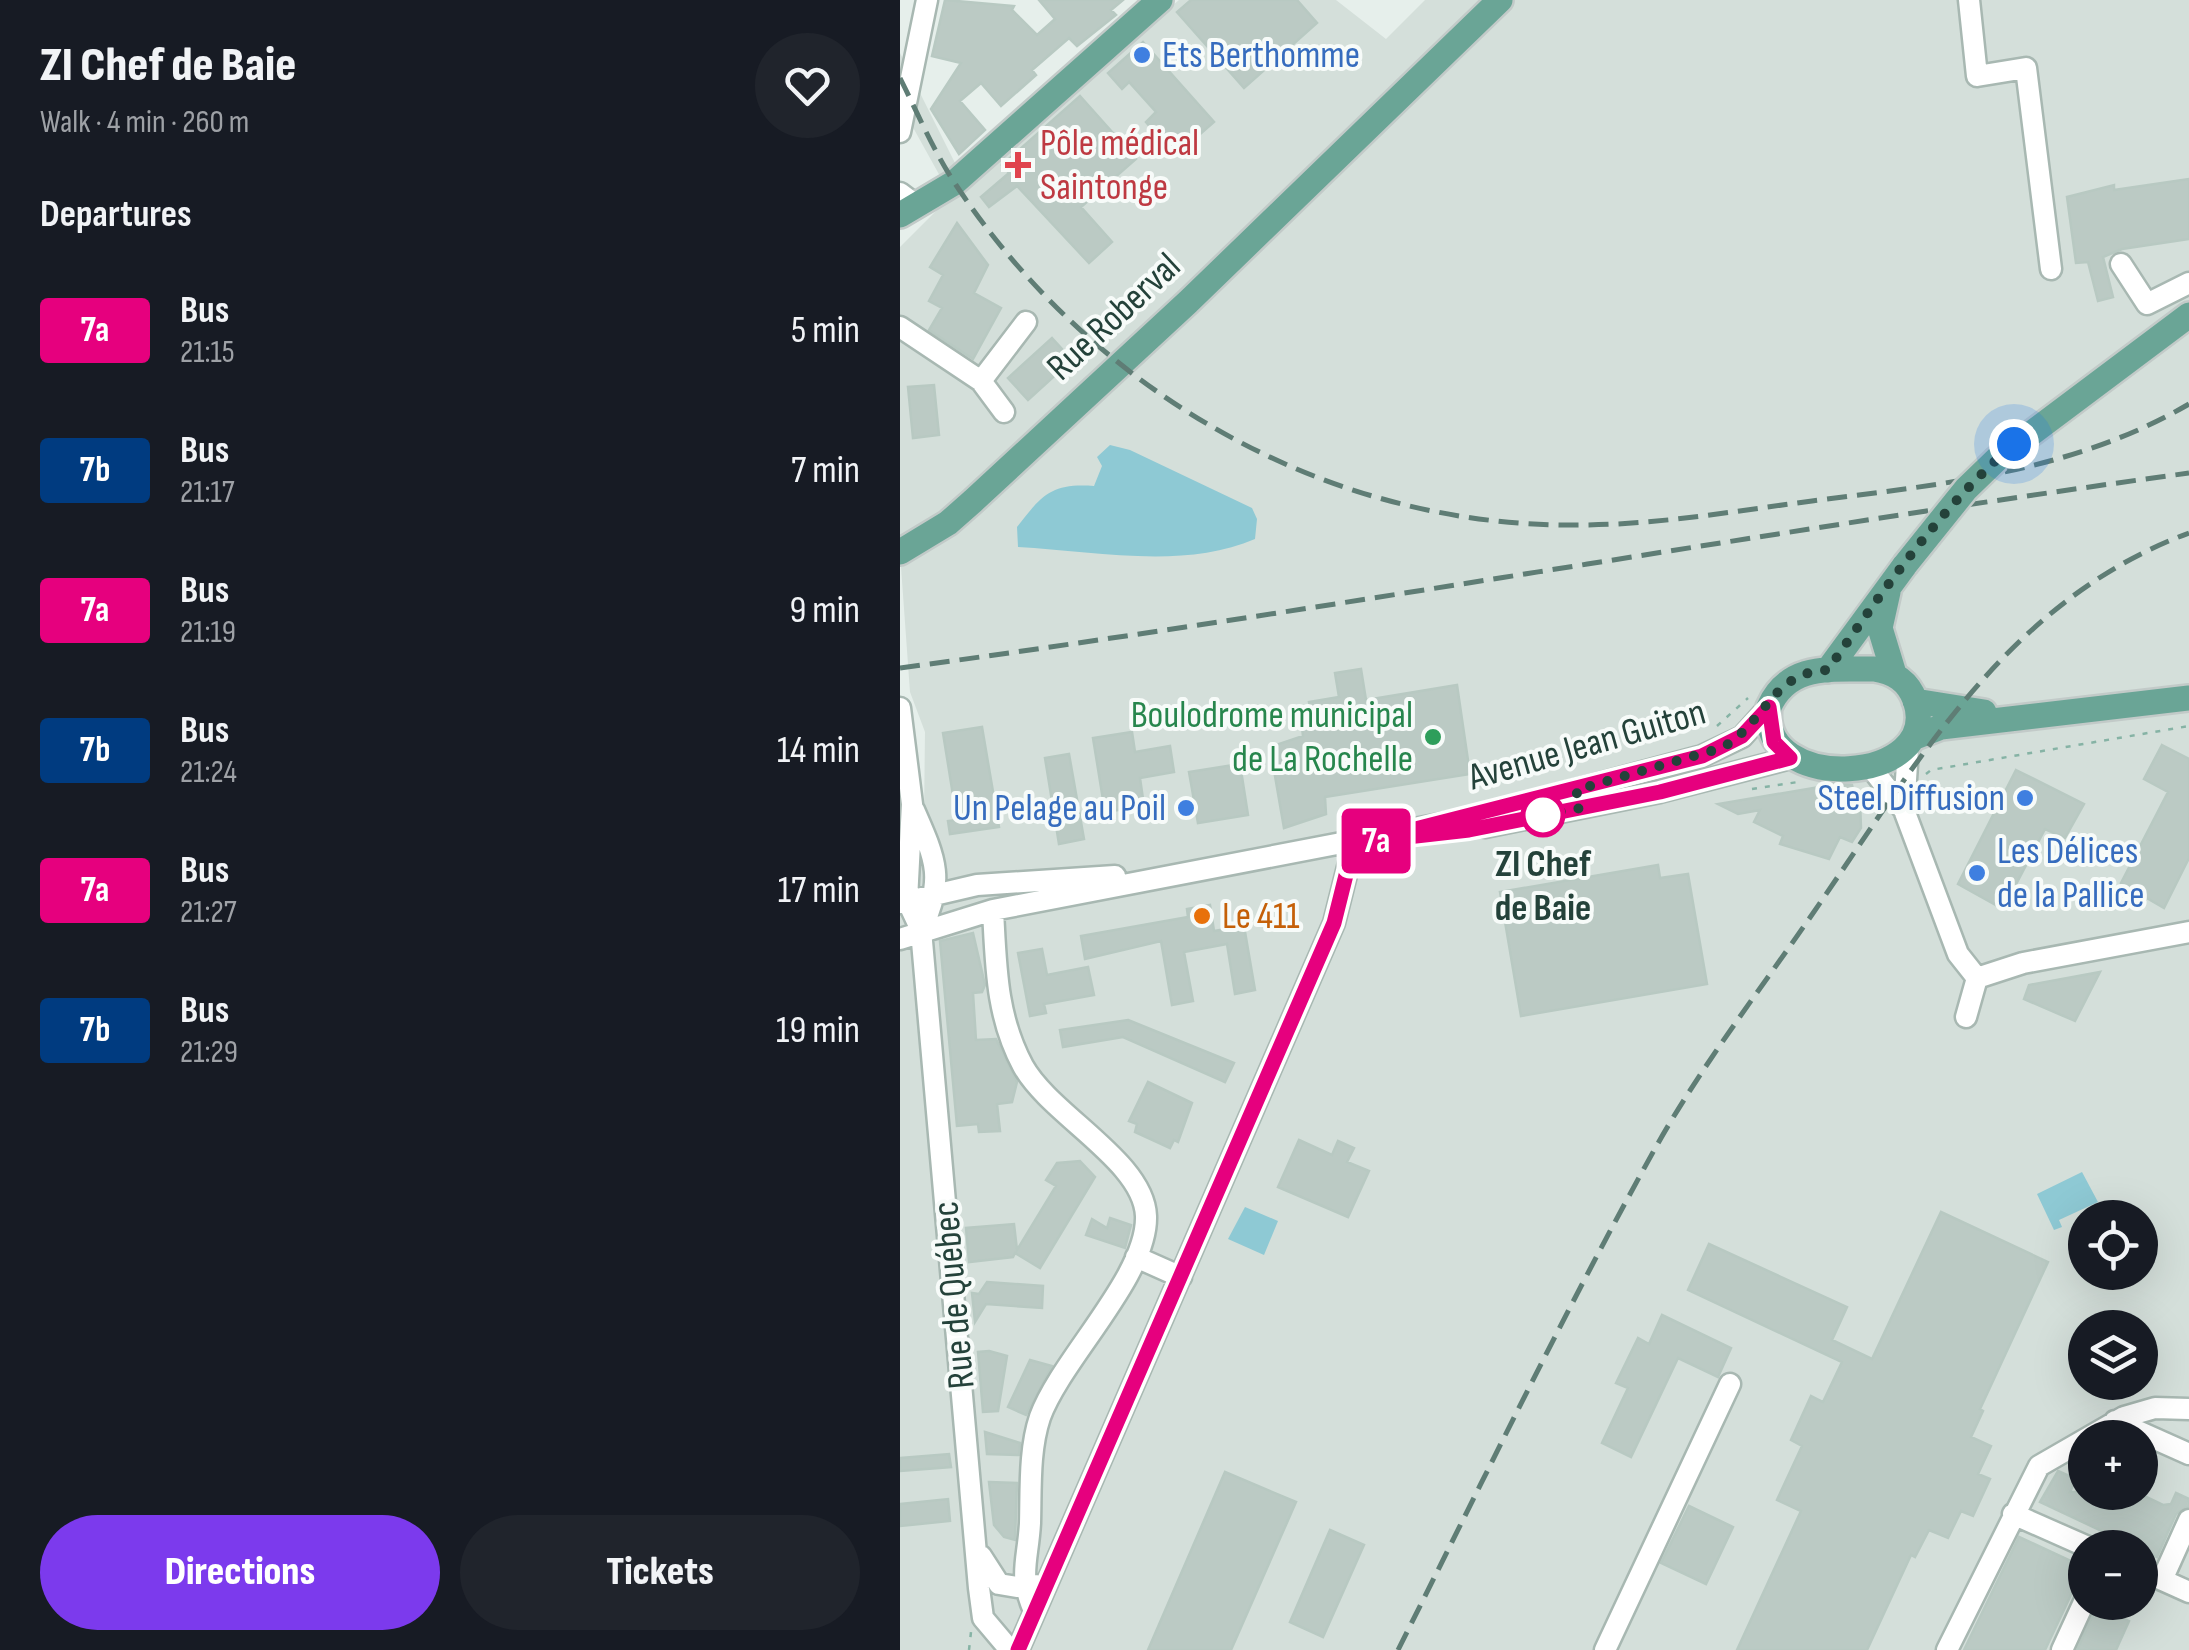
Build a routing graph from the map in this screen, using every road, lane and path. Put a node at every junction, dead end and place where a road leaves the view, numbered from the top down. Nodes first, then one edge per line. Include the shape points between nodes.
1 (927, 0) edge
2 (1160, 0) edge
3 (1500, 0) edge
4 (1970, 0) edge
5 (901, 121) edge
6 (912, 203) edge
7 (900, 234) edge
8 (2122, 264) dead end
9 (2051, 269) dead end
10 (2189, 283) edge
11 (2189, 315) edge
12 (1026, 322) dead end
13 (900, 327) edge
14 (981, 381) junction
15 (1004, 412) dead end
16 (900, 552) edge
17 (1897, 575) junction
18 (1828, 670) junction
19 (1894, 674) junction
20 (2189, 698) edge
21 (1915, 701) junction
22 (1769, 707) junction
23 (900, 708) edge
24 (2054, 716) junction
25 (1911, 743) junction
26 (1790, 758) junction
27 (1869, 765) junction
28 (1578, 799) junction
29 (912, 804) junction
30 (1904, 810) junction
31 (1354, 843) junction
32 (1187, 872) junction
33 (916, 910) edge
34 (993, 910) junction
35 (2189, 932) edge
36 (900, 939) edge
37 (1978, 978) junction
38 (1966, 1017) dead end
39 (1136, 1258) junction
40 (1180, 1277) junction
41 (1730, 1384) dead end
42 (2189, 1409) edge
43 (2118, 1420) edge
44 (2158, 1440) edge
45 (2068, 1449) edge
46 (2189, 1454) edge
47 (2013, 1514) junction
48 (2189, 1520) edge
49 (2068, 1538) edge
50 (978, 1545) junction
51 (1049, 1576) junction
52 (2158, 1578) edge
53 (2162, 1580) junction
54 (1024, 1588) junction
55 (2189, 1592) edge
56 (1034, 1611) junction
57 (2076, 1620) edge
58 (1014, 1650) edge
59 (1605, 1650) edge
60 (1947, 1650) edge
61 (2062, 1650) edge

1 - 5 street
2 - 6 main road
3 - 16 main road, Rue Roberval via 973,501
4 - 9 street via 1977,76 2026,68
6 - 7 main road
8 - 10 street via 2147,304
11 - 17 main road, bridge via 1997,459
12 - 14 street
13 - 14 street
14 - 15 street
17 - 18 main road
17 - 19 main road via 1880,628
18 - 19 main road
18 - 22 main road via 1787,680
19 - 21 main road
20 - 24 main road
21 - 24 main road
21 - 25 main road via 1919,716
22 - 26 main road via 1774,742
22 - 28 street, Avenue Jean Guiton via 1722,748
23 - 29 street, Rue de Québec
24 - 25 main road via 1941,728
25 - 27 main road via 1887,762
25 - 30 street
26 - 27 main road via 1816,766
26 - 28 street, Avenue Jean Guiton
27 - 30 street
28 - 31 street, Avenue Jean Guiton
29 - 33 street, Rue de Québec
29 - 33 street, Rue de Québec via 932,850
30 - 37 street via 1958,954
31 - 32 street, Avenue Jean Guiton
31 - 40 street via 1334,923
32 - 33 street, Avenue Jean Guiton
32 - 34 street, Avenue Jean Guiton
33 - 34 street, Avenue Jean Guiton
33 - 36 street
33 - 50 street, Rue de Québec
34 - 39 street via 997,996 1007,1029 1046,1097 1128,1172 1146,1214
35 - 37 street via 2023,963
37 - 38 street
39 - 40 street
39 - 54 street via 1040,1417
40 - 51 street
41 - 59 street
42 - 43 street via 2155,1408
44 - 46 street
45 - 47 street via 2040,1466
47 - 49 street
47 - 60 street
48 - 53 street
50 - 54 street via 999,1584
50 - 58 street, Rue de Québec via 983,1618
51 - 54 street
51 - 56 street
52 - 53 street
53 - 55 street
54 - 56 street
56 - 58 street
57 - 61 street

